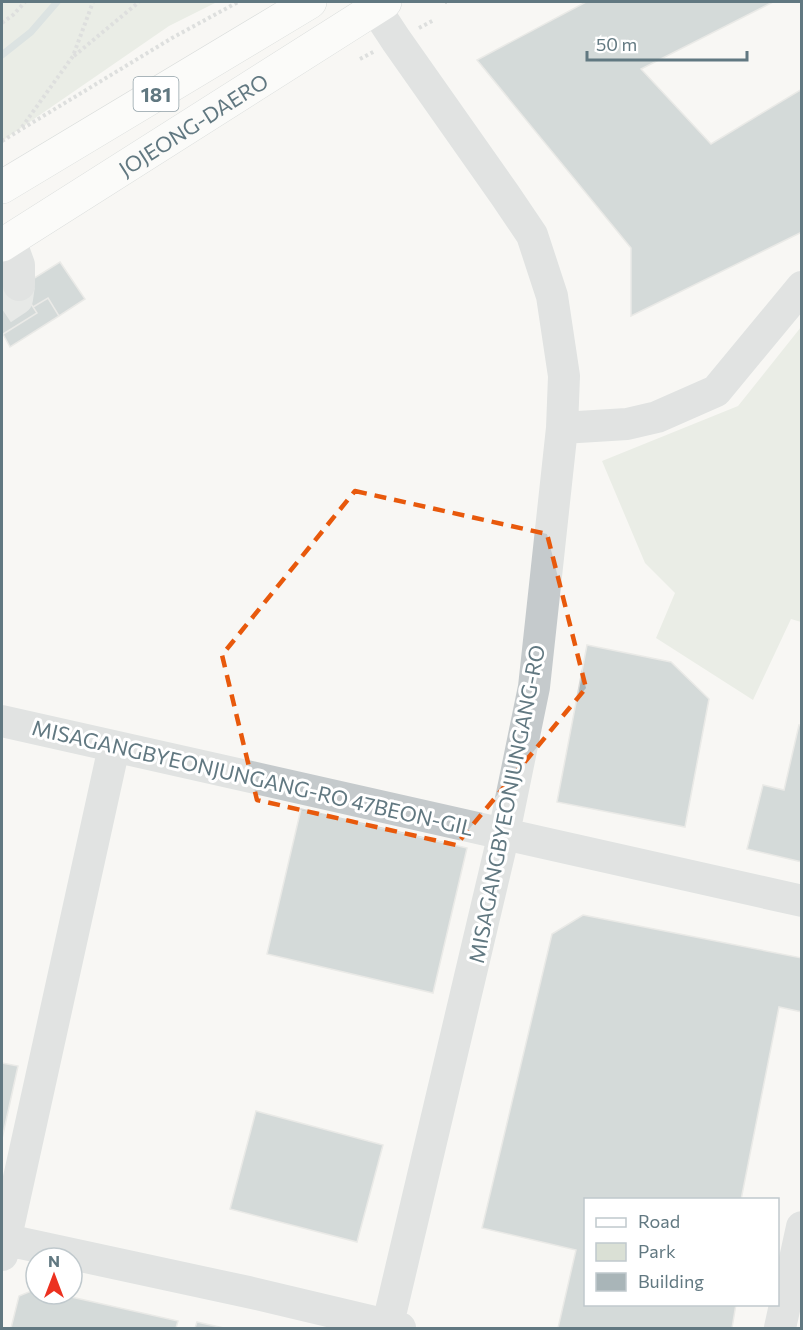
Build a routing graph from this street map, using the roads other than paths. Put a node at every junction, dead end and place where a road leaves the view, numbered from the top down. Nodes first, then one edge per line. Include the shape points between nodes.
1 (310, 2) edge
2 (377, 3) edge
3 (2, 187) edge
4 (6, 242) edge
5 (19, 285) tunnel mouth
6 (801, 288) edge
7 (562, 428) junction
8 (2, 721) edge
9 (114, 747) junction
10 (504, 833) junction
11 (801, 901) edge
12 (801, 1227) edge
13 (3, 1244) edge
14 (391, 1328) edge
15 (780, 1329) edge

1 - 3 main road, JOJEONG-DAERO / 181
2 - 4 main road, JOJEONG-DAERO
2 - 7 street, MISAGANGBYEONJUNGANG-RO via 532,235 554,308 564,376
4 - 5 street via 19,265
6 - 7 street via 716,391 657,417
7 - 10 street, MISAGANGBYEONJUNGANG-RO via 534,687
8 - 9 street, MISAGANGBYEONJUNGANG-RO 47BEON-GIL
9 - 10 street, MISAGANGBYEONJUNGANG-RO 47BEON-GIL
9 - 13 street
10 - 11 street, MISAGANGBYEONJUNGANG-RO 47BEON-GIL
10 - 14 street, MISAGANGBYEONJUNGANG-RO
12 - 15 street
13 - 14 street via 248,1292

